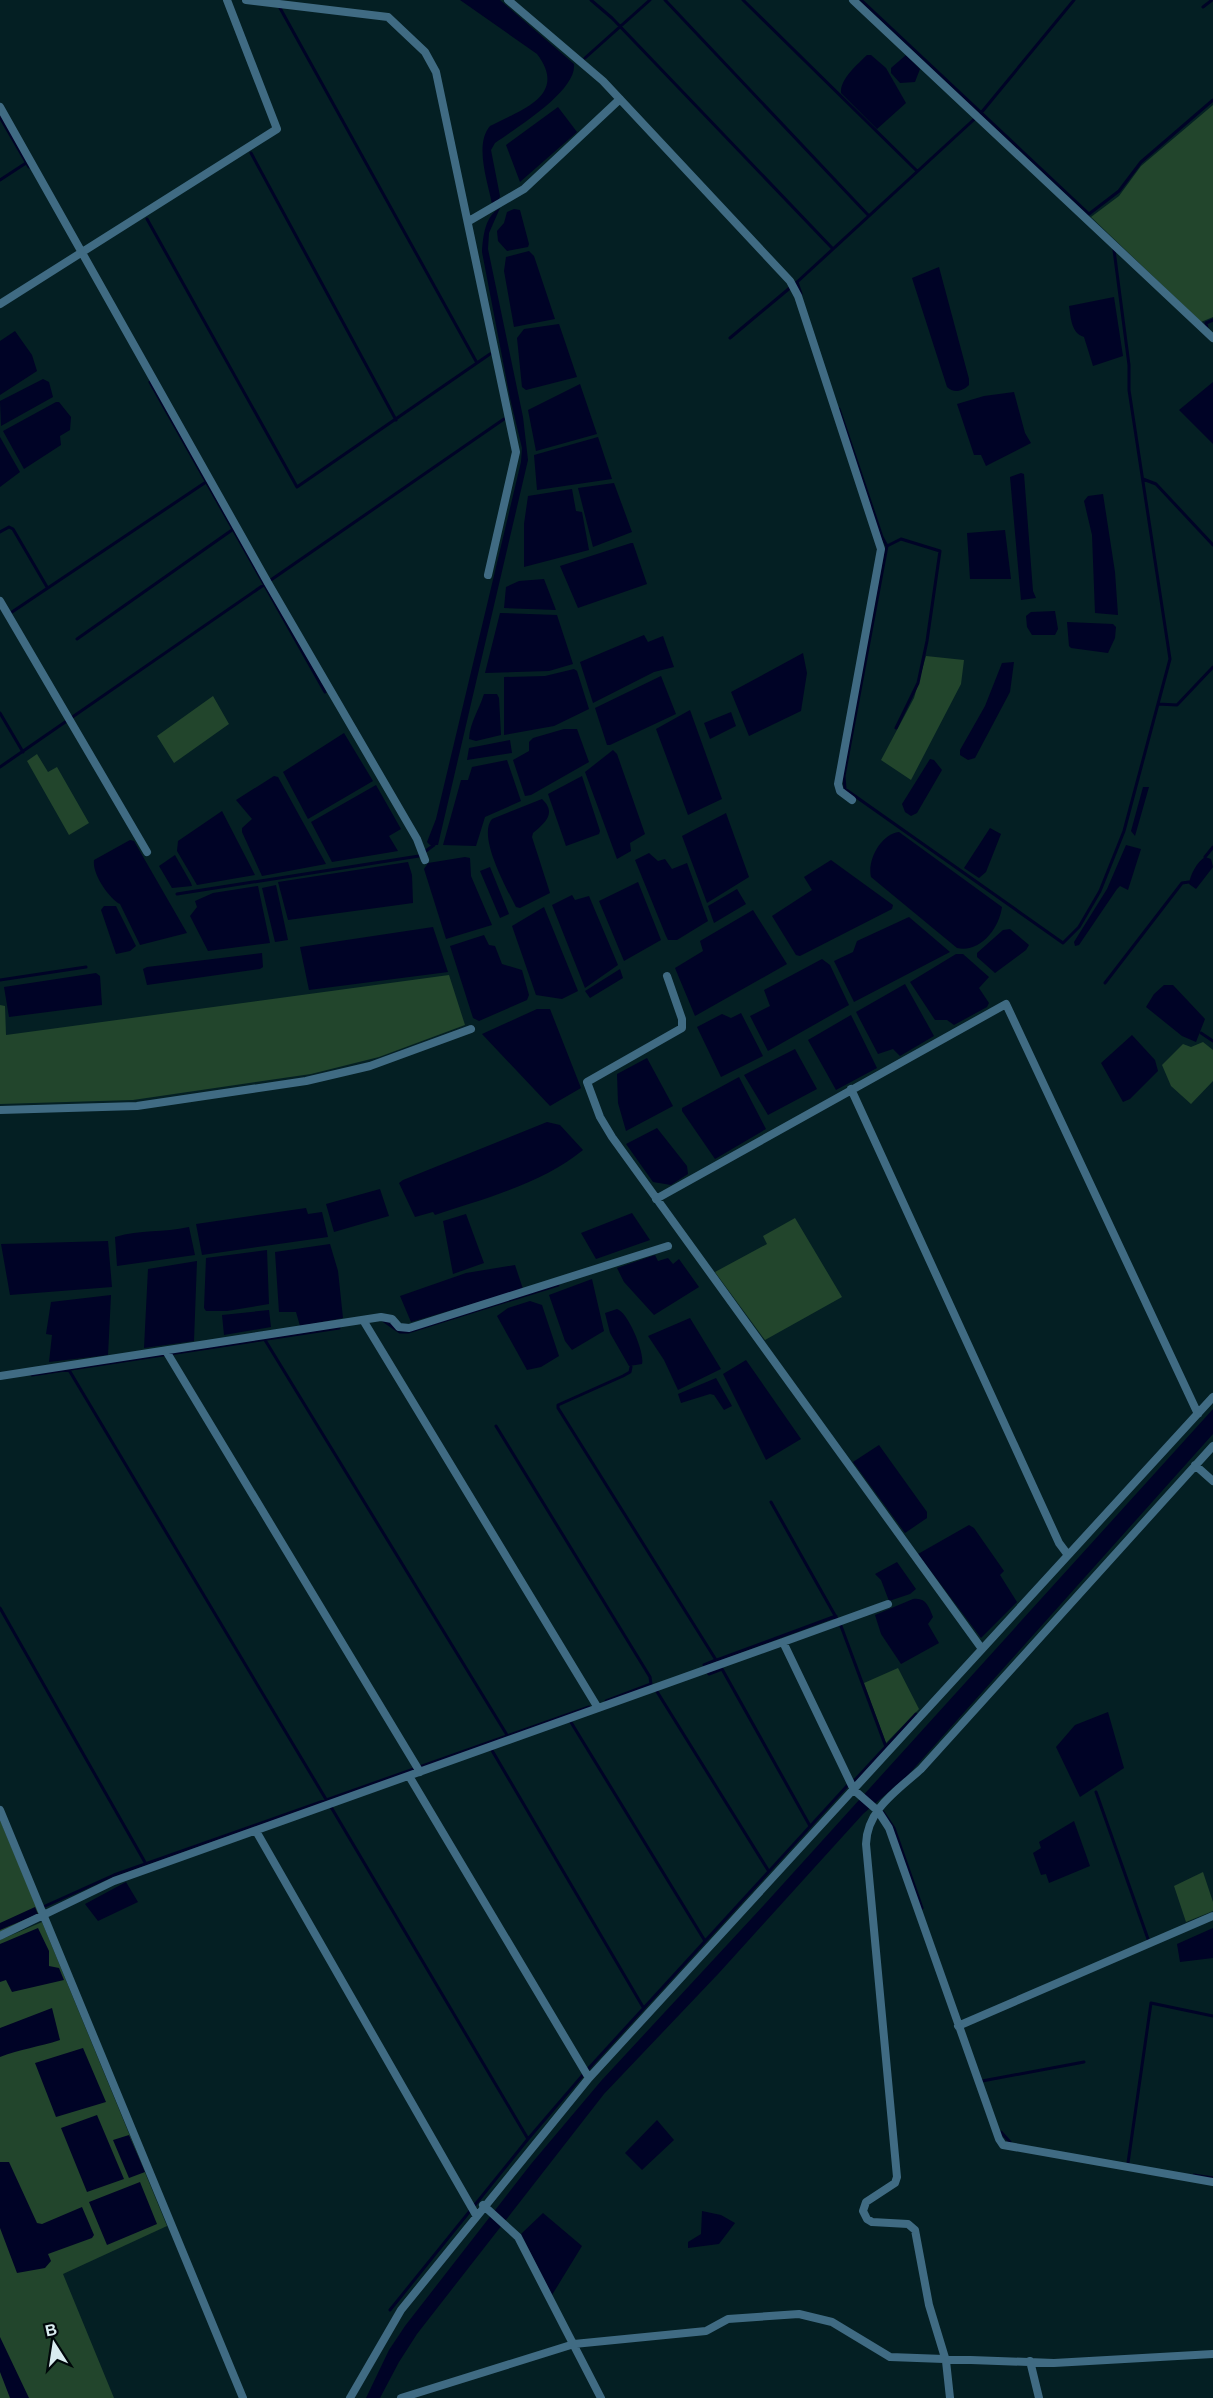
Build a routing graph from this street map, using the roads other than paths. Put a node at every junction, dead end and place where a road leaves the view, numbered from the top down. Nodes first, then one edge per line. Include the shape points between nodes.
1 (227, 0) edge
2 (246, 0) edge
3 (508, 0) edge
4 (853, 0) edge
5 (620, 99) junction
6 (0, 107) edge
7 (469, 221) junction
8 (82, 251) junction
9 (0, 304) edge
10 (1213, 338) edge
11 (488, 575) dead end
12 (0, 601) edge
13 (852, 800) dead end
14 (147, 852) dead end
15 (425, 860) dead end
16 (667, 976) dead end
17 (471, 1029) dead end
18 (851, 1089) junction
19 (0, 1110) edge
20 (656, 1198) junction
21 (668, 1246) dead end
22 (363, 1320) junction
23 (166, 1351) junction
24 (0, 1376) edge
25 (1213, 1397) edge
26 (1198, 1414) junction
27 (1213, 1446) edge
28 (1195, 1466) junction
29 (1213, 1481) edge
30 (1068, 1555) junction
31 (888, 1604) dead end
32 (783, 1642) junction
33 (982, 1649) junction
34 (598, 1708) junction
35 (420, 1772) junction
36 (409, 1776) junction
37 (856, 1792) junction
38 (0, 1810) edge
39 (876, 1810) junction
40 (256, 1831) junction
41 (45, 1916) junction
42 (1213, 1916) edge
43 (0, 1936) edge
44 (958, 2026) junction
45 (589, 2078) junction
46 (1213, 2182) edge
47 (486, 2207) junction
48 (476, 2215) junction
49 (574, 2344) junction
50 (1213, 2354) edge
51 (946, 2361) junction
52 (1030, 2361) junction
53 (243, 2398) edge
54 (350, 2398) edge
55 (401, 2398) edge
56 (601, 2398) edge
57 (950, 2398) edge
58 (1039, 2398) edge

1 - 8 street via 277,129
2 - 7 street via 381,15 397,22 425,52 436,72
3 - 5 street
4 - 10 street
5 - 7 street via 524,189
5 - 13 street via 790,281 798,296 879,541 880,557 838,784 840,791
6 - 8 street
7 - 11 street via 516,452
8 - 9 street
8 - 15 street via 417,839
12 - 14 street
16 - 20 street via 682,1028 587,1082 605,1126
17 - 19 street via 370,1066 306,1081 136,1106
18 - 20 street
18 - 26 street via 1006,1004
18 - 30 street via 1059,1543
20 - 33 street
21 - 22 street via 409,1328 399,1327 386,1317
22 - 23 street
22 - 34 street
23 - 24 street
23 - 35 street
25 - 26 street
26 - 30 street
27 - 28 street
28 - 29 street
28 - 39 street via 921,1769
30 - 33 street
31 - 32 street
32 - 34 street
32 - 37 street
33 - 37 street
34 - 35 street
35 - 36 street
36 - 40 street
36 - 45 street
37 - 39 street
37 - 45 street
38 - 41 street
39 - 44 street via 889,1828
39 - 51 street via 867,1827 866,1844 897,2177 895,2183 869,2198 863,2211 872,2222 908,2224 915,2230
40 - 41 street via 114,1881
40 - 48 street
41 - 43 street
41 - 53 street
42 - 44 street
44 - 46 street via 1003,2145
45 - 47 street
47 - 48 street
47 - 49 street via 518,2237
48 - 54 street via 391,2324
49 - 51 street via 706,2331 728,2319 799,2314 832,2322 890,2357
49 - 55 street
49 - 56 street
50 - 52 street
51 - 52 street
51 - 57 street
52 - 58 street

